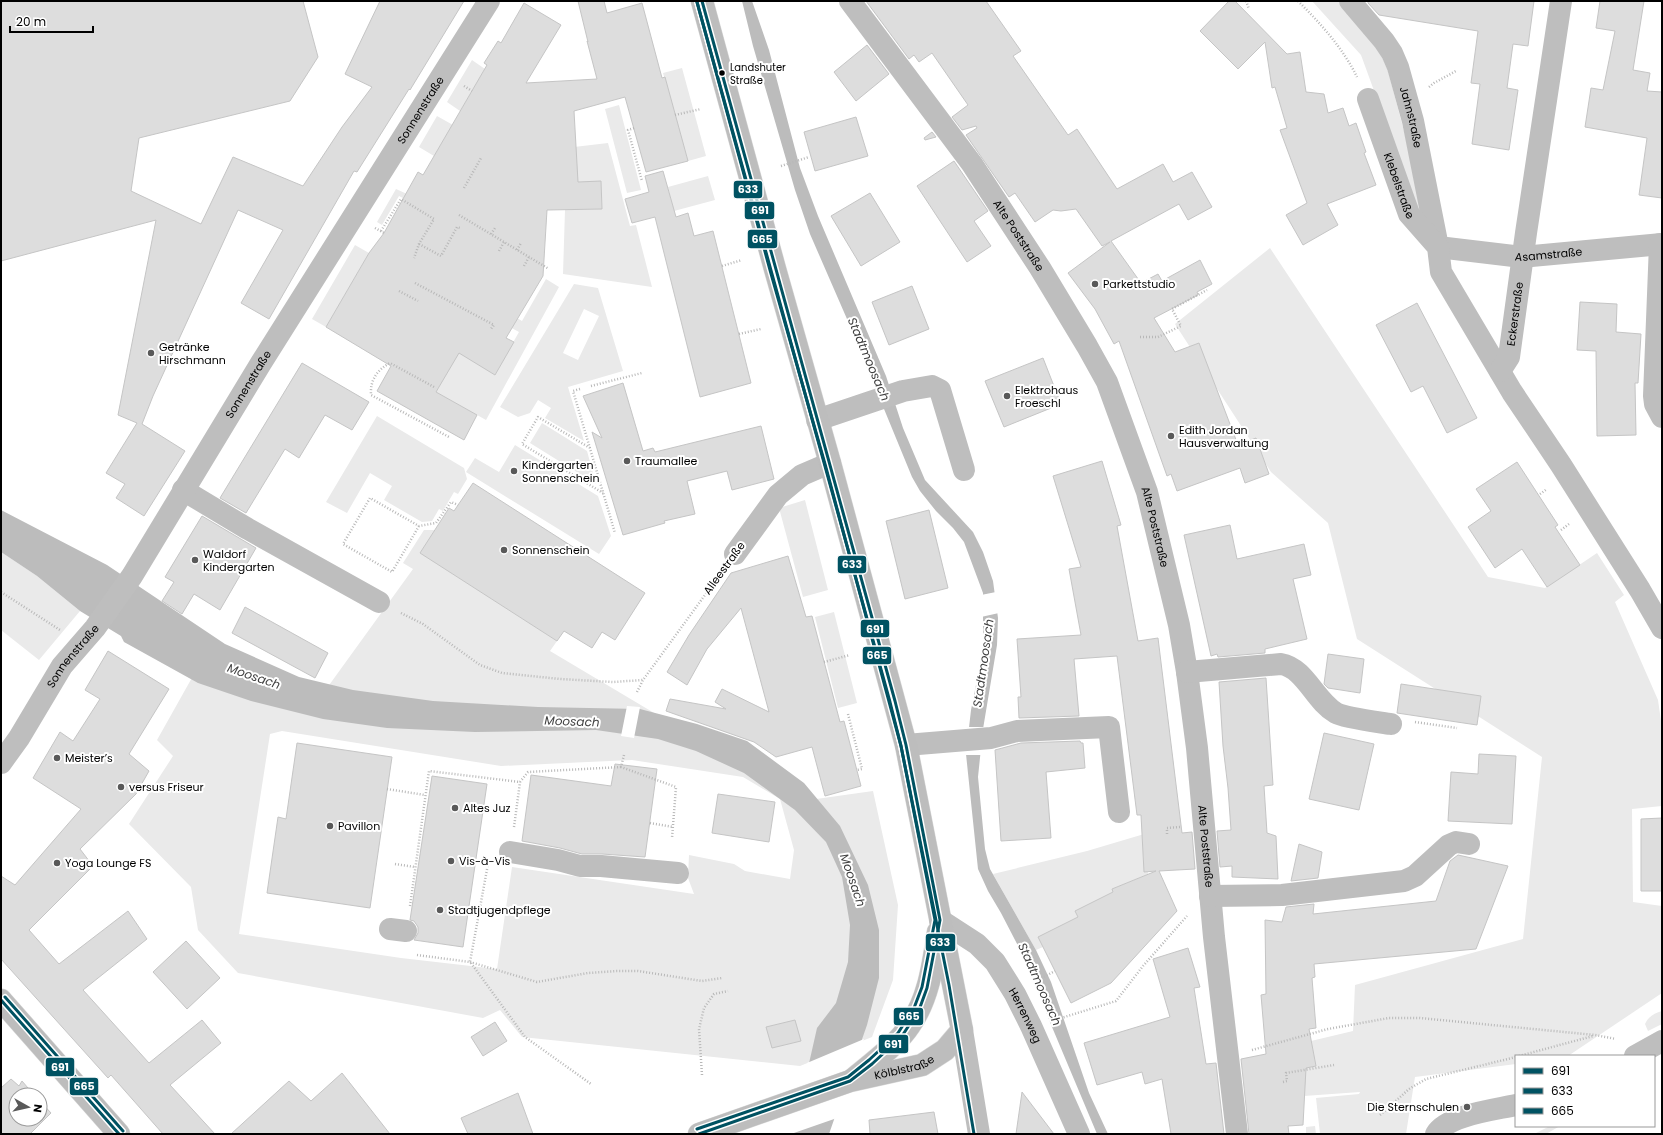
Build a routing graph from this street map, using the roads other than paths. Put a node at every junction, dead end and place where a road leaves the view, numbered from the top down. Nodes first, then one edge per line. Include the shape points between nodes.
1 (489, 1) edge
2 (702, 1) edge
3 (850, 1) edge
4 (1350, 1) edge
5 (1561, 1) edge
6 (1368, 99) road end
7 (1661, 244) edge
8 (1438, 247) junction
9 (1522, 257) junction
10 (1500, 371) junction
11 (1662, 417) edge
12 (817, 420) junction
13 (830, 464) junction
14 (964, 470) dead end
15 (183, 490) junction
16 (735, 554) road end
17 (379, 602) road end
18 (1662, 628) edge
19 (1187, 672) junction
20 (1391, 724) road end
21 (906, 745) junction
22 (1, 763) edge
23 (1119, 812) dead end
24 (1469, 844) dead end
25 (510, 852) road end
26 (678, 873) dead end
27 (1210, 896) junction
28 (940, 920) junction
29 (1, 1000) edge
30 (962, 1030) junction
31 (1662, 1041) edge
32 (1629, 1048) edge
33 (850, 1081) junction
34 (1515, 1105) edge
35 (120, 1134) edge
36 (699, 1134) edge
37 (979, 1134) edge
38 (1079, 1134) edge
39 (1237, 1134) edge
40 (1436, 1134) edge

1 - 15 street, Sonnenstraße
2 - 12 main road
3 - 19 street, Alte Poststraße via 972,164 1040,268 1107,382 1147,492 1178,618
4 - 8 street, Jahnstraße via 1384,41 1398,67 1413,121
5 - 9 street, Eckerstraße
6 - 8 street, Klebelstraße via 1409,214
7 - 9 street, Asamstraße
7 - 11 street, Asamstraße via 1654,396
8 - 9 street, Asamstraße
8 - 10 street via 1441,272
9 - 10 street, Eckerstraße via 1509,357
10 - 18 street
12 - 13 main road
12 - 14 street via 903,391 932,386 940,390
13 - 16 street, Alleestraße via 802,475 778,494
13 - 21 main road
15 - 17 street
15 - 22 street, Sonnenstraße via 132,576 95,628 62,666
19 - 20 street via 1289,665 1298,672 1316,696 1338,714
19 - 27 street, Alte Poststraße via 1198,755
21 - 23 street via 991,738 1017,731 1109,727
21 - 28 main road
24 - 27 street via 1456,842 1449,845 1415,876 1404,881 1282,895
25 - 26 street via 580,866
27 - 39 street, Alte Poststraße
28 - 30 main road
28 - 33 main road via 927,988 919,1010 902,1036
28 - 38 street, Herrenweg via 978,944 995,962 1031,1026
29 - 35 main road
30 - 33 main road, Kölblstraße via 945,1050 922,1066
30 - 37 street
31 - 32 street
33 - 36 main road, Kölblstraße
34 - 40 street via 1455,1119 1440,1128

